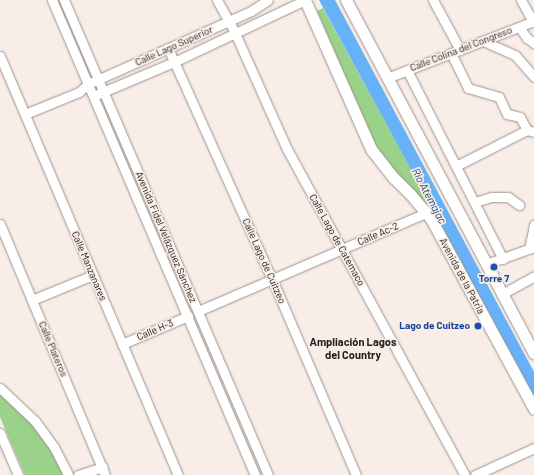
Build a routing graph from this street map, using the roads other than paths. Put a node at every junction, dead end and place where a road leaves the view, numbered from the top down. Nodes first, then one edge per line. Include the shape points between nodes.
1 (52, 0) edge
2 (64, 0) edge
3 (217, 0) edge
4 (268, 0) edge
5 (305, 0) edge
6 (346, 0) edge
7 (433, 0) edge
8 (521, 0) edge
9 (229, 21) junction
10 (533, 21) edge
11 (519, 27) junction
12 (235, 33) junction
13 (483, 41) junction
14 (534, 43) edge
15 (168, 48) junction
16 (460, 50) junction
17 (451, 53) junction
18 (0, 56) edge
19 (174, 62) junction
20 (407, 70) junction
21 (534, 77) edge
22 (387, 78) junction
23 (99, 80) junction
24 (88, 84) junction
25 (104, 91) junction
26 (79, 92) junction
27 (93, 96) junction
28 (25, 114) junction
29 (531, 131) edge
30 (122, 135) junction
31 (112, 140) junction
32 (456, 166) junction
33 (475, 202) junction
34 (518, 205) dead end
35 (426, 213) junction
36 (0, 224) edge
37 (534, 225) edge
38 (531, 248) edge
39 (342, 249) junction
40 (503, 259) junction
41 (486, 264) junction
42 (93, 275) junction
43 (534, 276) edge
44 (272, 279) junction
45 (502, 294) junction
46 (32, 300) junction
47 (198, 312) junction
48 (188, 316) junction
49 (122, 344) junction
50 (215, 352) junction
51 (534, 354) edge
52 (205, 357) junction
53 (1, 390) edge
54 (534, 409) edge
55 (0, 433) edge
56 (534, 448) edge
57 (248, 461) junction
58 (104, 471) edge
59 (18, 475) edge
60 (68, 475) edge
61 (78, 475) edge
62 (178, 475) edge
63 (249, 475) edge
64 (255, 475) edge
65 (268, 475) edge
66 (356, 475) edge
67 (465, 475) edge
68 (475, 475) edge

1 - 24 street, Avenida Fidel Velázquez Sánchez
2 - 23 street, Avenida Fidel Velázquez Sánchez
3 - 9 street, Calle Lago de Catemaco
4 - 9 street, Calle Lago Superior
5 - 12 street, Calle Lago Superior
5 - 35 main road, Avenida de la Patria via 371,149
6 - 22 main road
7 - 16 street
8 - 10 street
9 - 12 street, Calle Lago de Catemaco
9 - 15 street, Calle Lago Superior
10 - 11 street, Calle Colina del Congreso
11 - 13 street, Calle Colina del Congreso
11 - 14 street
12 - 19 street, Calle Lago Superior
12 - 39 street, Calle Lago de Catemaco via 287,149
13 - 16 street, Calle Colina del Congreso
13 - 21 street via 515,55
15 - 19 street, Calle Lago de Cuitzeo
15 - 23 street, Calle Lago Superior
16 - 17 street, Calle Colina del Congreso
17 - 20 street, Calle Colina del Congreso
17 - 29 street via 468,88 498,97 507,114 520,117
18 - 28 street, Calle Manzanares
19 - 25 street, Calle Lago Superior
19 - 44 street, Calle Lago de Cuitzeo
20 - 22 street, Calle Colina del Congreso
20 - 32 street
22 - 41 main road
23 - 24 street, Calle Lago Superior
23 - 25 street, Avenida Fidel Velázquez Sánchez
24 - 26 street, Calle Lago Superior
24 - 27 street, Avenida Fidel Velázquez Sánchez
25 - 27 street, Calle Lago Superior
25 - 30 street, Avenida Fidel Velázquez Sánchez
26 - 27 street
26 - 28 street, Calle Lago Superior
27 - 31 street, Avenida Fidel Velázquez Sánchez
28 - 42 street, Calle Manzanares
29 - 32 street
30 - 31 street
30 - 47 street, Avenida Fidel Velázquez Sánchez
31 - 48 street, Avenida Fidel Velázquez Sánchez
32 - 33 street
33 - 34 street via 491,196 508,197
33 - 40 street
35 - 39 street, Calle Ac-2
35 - 54 main road, Avenida de la Patria
36 - 46 street, Calle Plateros
37 - 38 street
38 - 40 street
39 - 44 street, Calle Ac-2
39 - 67 street, Calle Lago de Catemaco
40 - 41 street
41 - 45 main road
42 - 46 street
42 - 49 street, Calle Manzanares
43 - 45 street
44 - 47 street, Calle Ac-2
44 - 66 street, Calle Lago de Cuitzeo
45 - 51 main road
46 - 58 street, Calle Plateros
47 - 50 street, Avenida Fidel Velázquez Sánchez
48 - 49 street, Calle H-3
48 - 52 street, Avenida Fidel Velázquez Sánchez
49 - 62 street, Calle Manzanares
50 - 52 street
50 - 65 street, Avenida Fidel Velázquez Sánchez
52 - 57 street, Avenida Fidel Velázquez Sánchez
53 - 60 street via 24,409 44,432
55 - 59 street
56 - 68 street
57 - 63 street
57 - 64 street, Avenida Fidel Velázquez Sánchez
58 - 61 street

